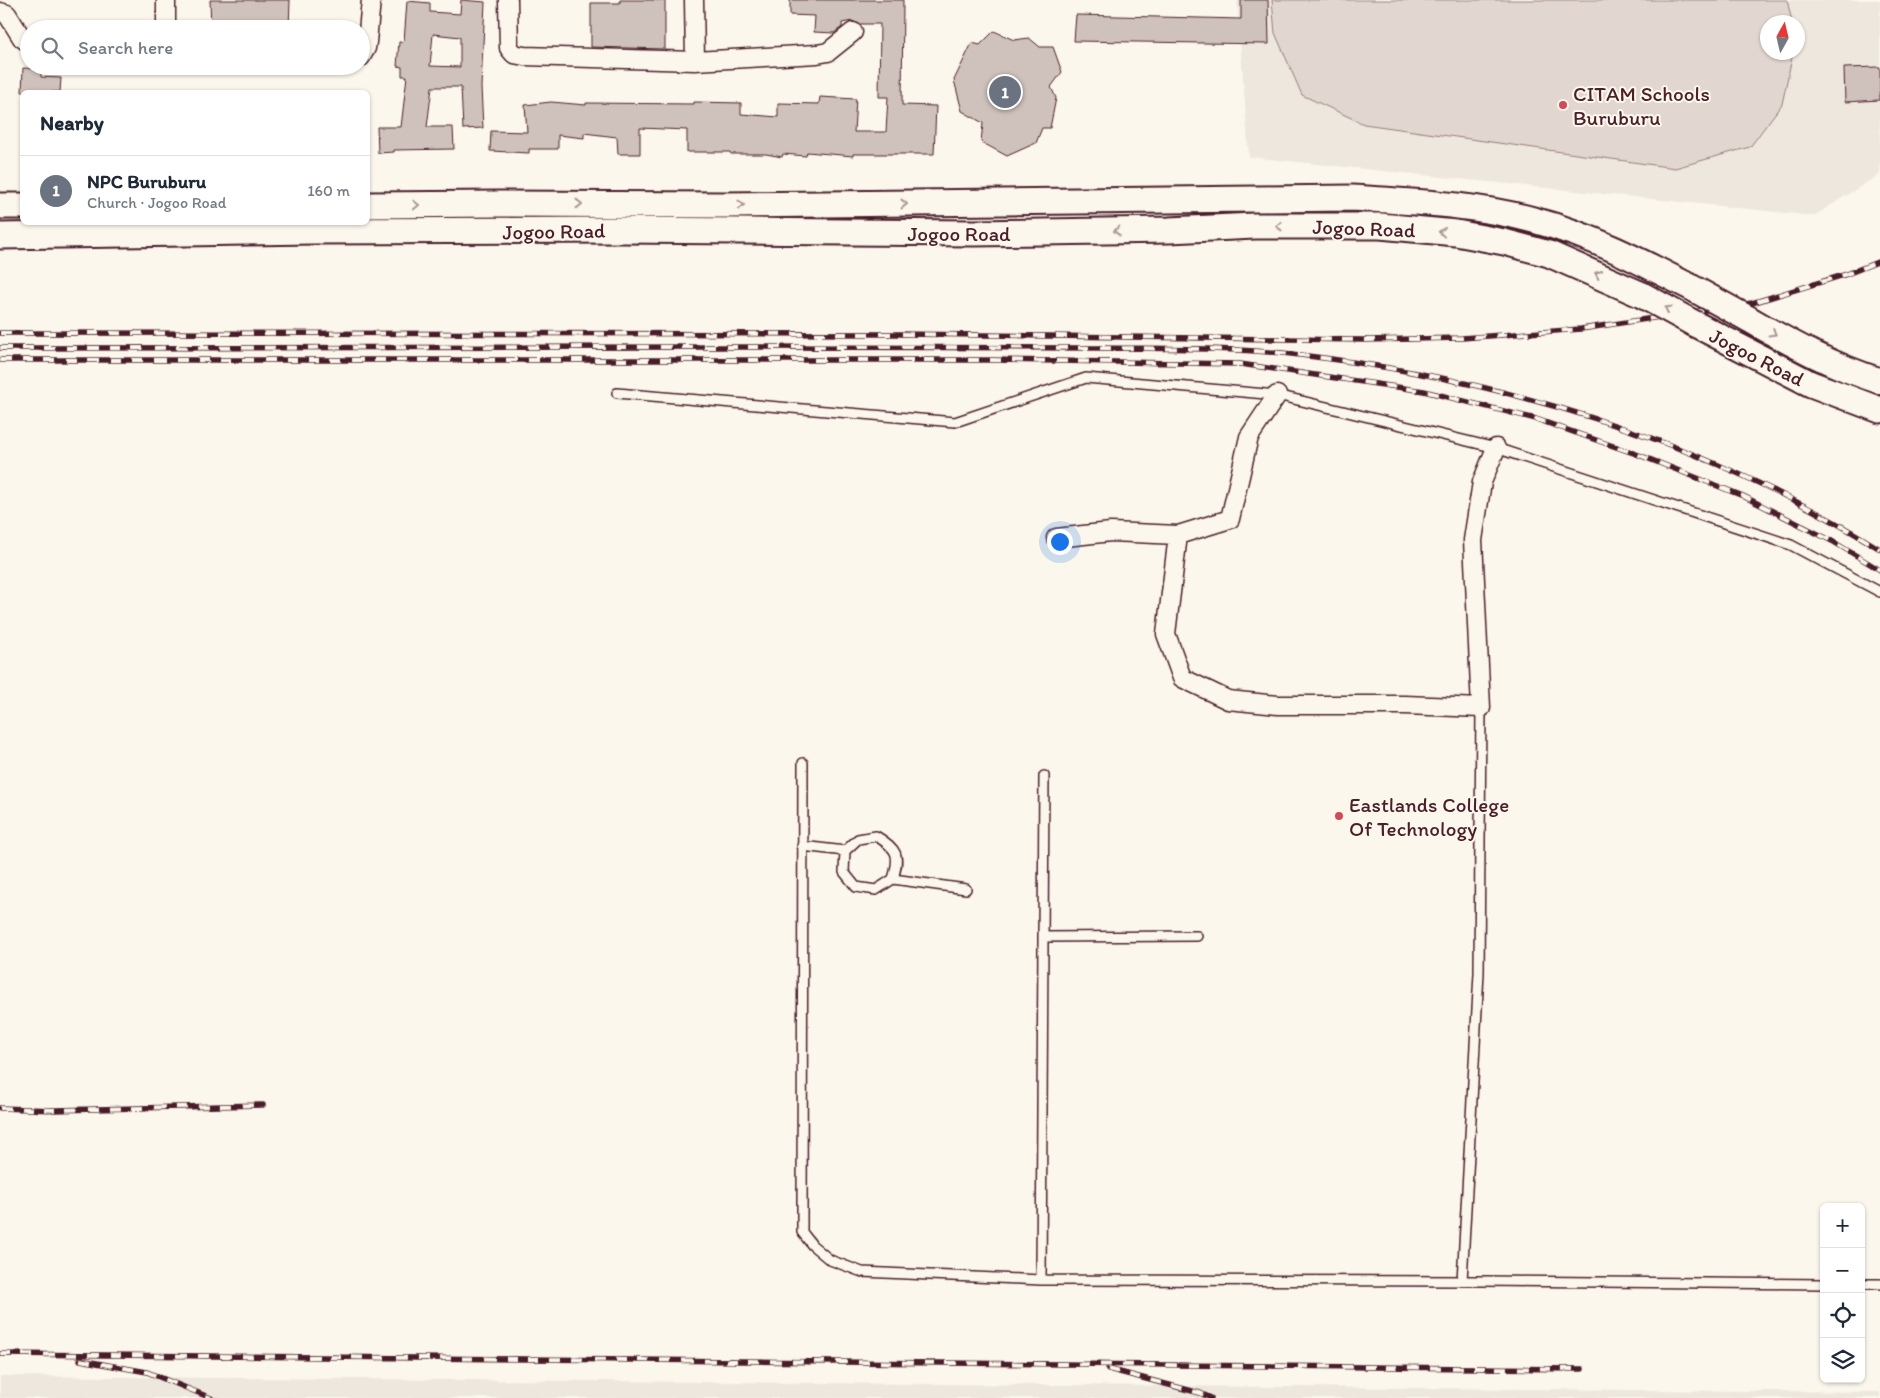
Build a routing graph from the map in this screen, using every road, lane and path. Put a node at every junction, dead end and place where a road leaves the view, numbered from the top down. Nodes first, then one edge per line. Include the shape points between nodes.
1 (166, 0) edge
2 (372, 0) edge
3 (508, 0) edge
4 (694, 0) edge
5 (0, 12) edge
6 (166, 20) edge
7 (370, 21) edge
8 (853, 32) dead end
9 (20, 35) edge
10 (695, 61) junction
11 (370, 205) edge
12 (0, 206) edge
13 (20, 206) edge
14 (0, 236) edge
15 (1798, 348) junction
16 (1880, 363) edge
17 (1880, 380) edge
18 (1810, 384) junction
19 (617, 394) dead end
20 (1277, 395) junction
21 (1880, 410) edge
22 (1880, 427) edge
23 (1496, 448) junction
24 (1178, 535) junction
25 (1056, 538) dead end
26 (1880, 592) edge
27 (1481, 708) junction
28 (803, 763) dead end
29 (1044, 776) dead end
30 (802, 846) junction
31 (845, 852) junction
32 (893, 879) junction
33 (966, 889) dead end
34 (1198, 936) dead end
35 (1043, 937) junction
36 (1041, 1280) junction
37 (1462, 1281) junction
38 (1820, 1284) edge
39 (1865, 1284) edge
40 (1880, 1284) edge

1 - 6 street
2 - 7 street
3 - 10 street via 509,48 518,55
4 - 10 street
5 - 9 street via 6,14
8 - 10 street via 828,52
11 -> 15 main road, Jogoo Road, bridge via 724,205 1352,198 1429,203 1536,220 1588,238 1626,253
12 - 13 main road
18 -> 14 main road, Jogoo Road, bridge via 1642,295 1549,254 1456,233 1380,226 974,233 296,231
15 - 16 main road
15 - 17 main road, Jogoo Road via 1850,371
18 - 21 main road, Jogoo Road
18 - 22 main road
19 - 20 lane via 955,422 1086,378
20 - 23 lane
20 - 24 street via 1249,437 1230,519
23 - 26 lane via 1792,545
23 - 27 street via 1482,482 1473,540
24 - 25 street via 1110,532
24 - 27 street via 1166,634 1182,678 1228,700
27 - 37 lane via 1479,973
28 - 30 lane
29 - 35 lane
30 - 31 lane
30 - 36 lane via 802,1232 830,1260 862,1272
31 - 32 lane via 844,872 856,887 876,890
31 - 32 lane via 858,839 876,836 891,845 898,862
32 - 33 lane
34 - 35 lane
35 - 36 lane
36 - 37 lane
37 - 38 lane
39 - 40 lane

